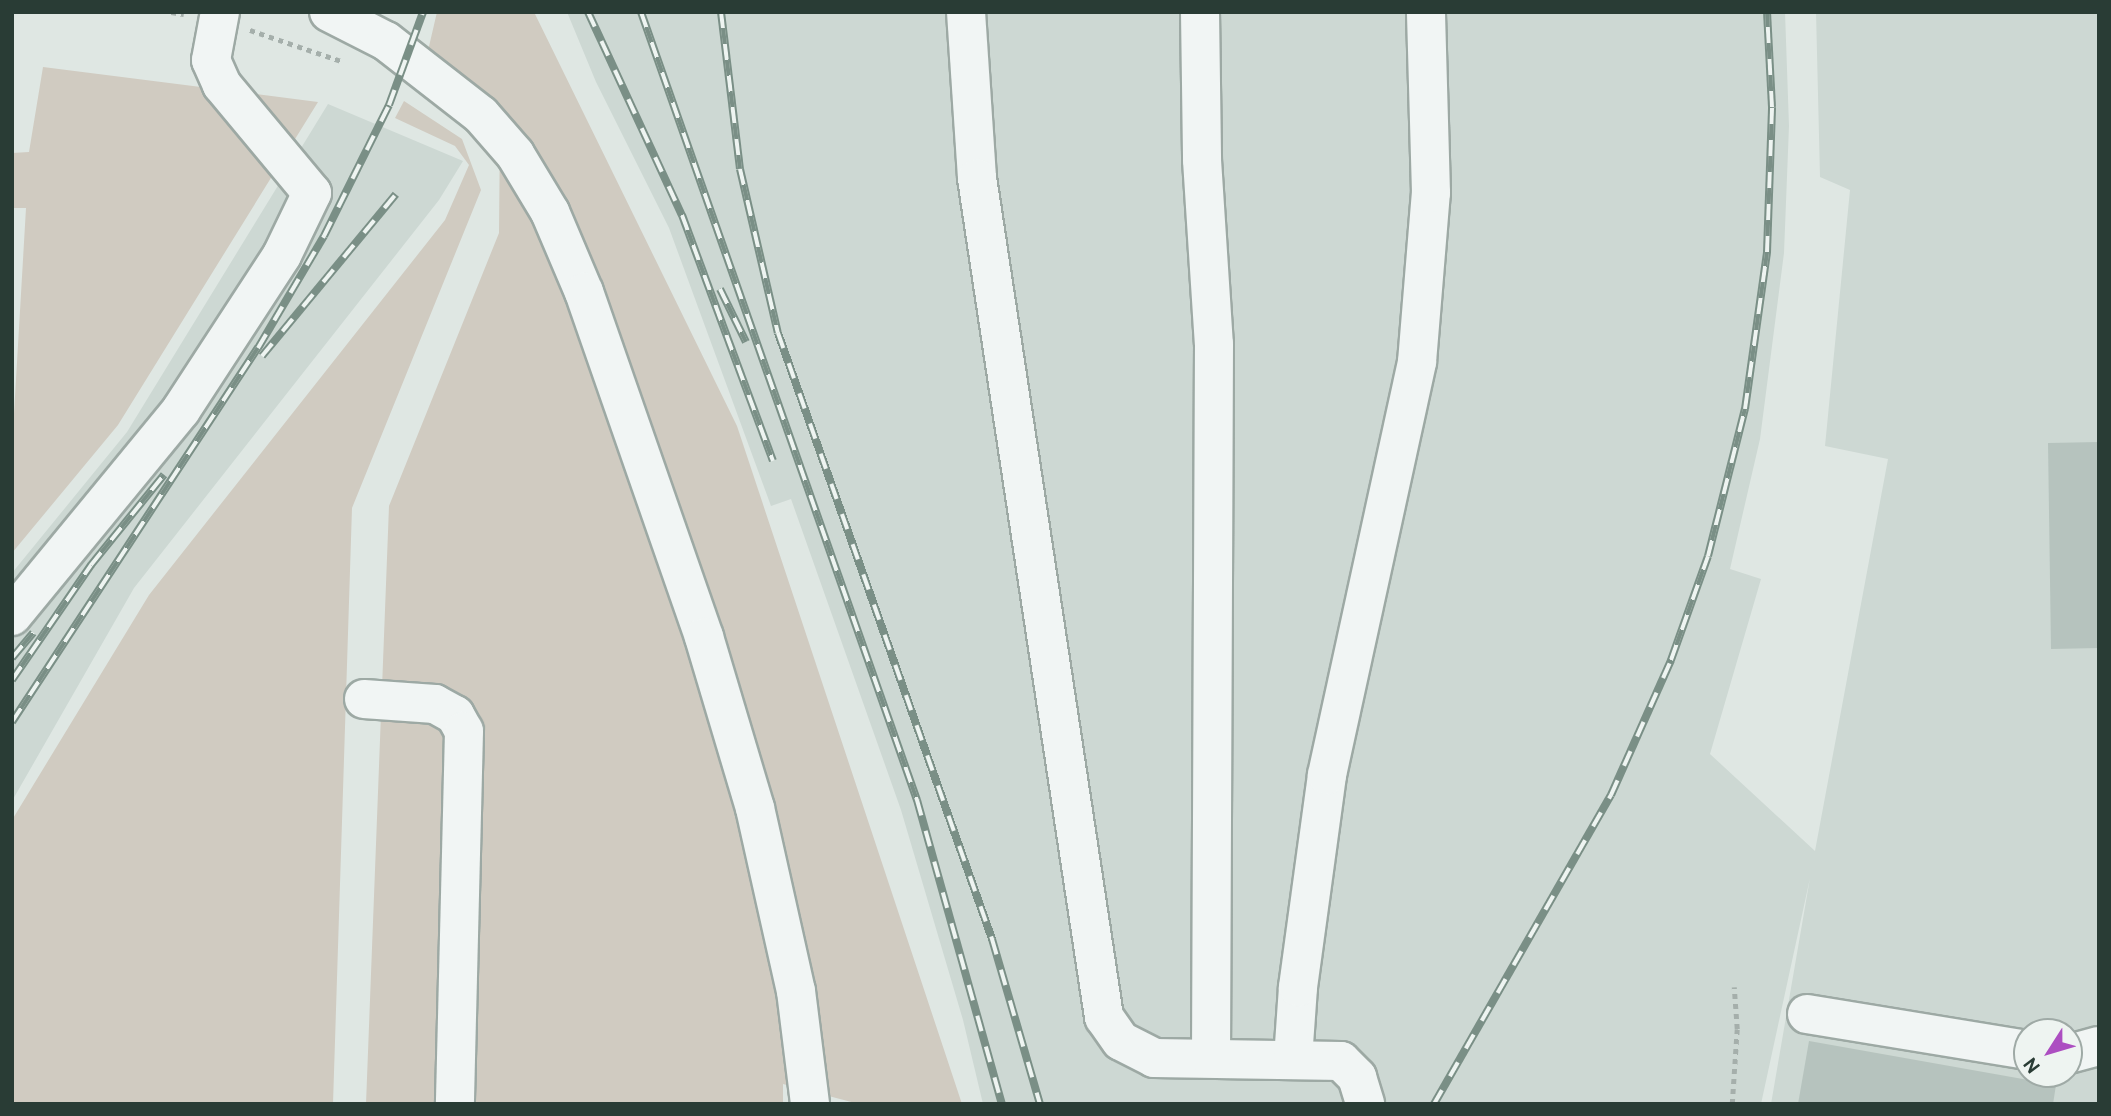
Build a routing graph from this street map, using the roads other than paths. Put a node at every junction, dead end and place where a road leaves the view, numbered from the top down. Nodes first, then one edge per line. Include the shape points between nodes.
1 (329, 12) edge
2 (966, 12) edge
3 (1200, 12) edge
4 (1426, 12) edge
5 (219, 16) edge
6 (12, 616) edge
7 (364, 699) dead end
8 (1807, 1014) dead end
9 (2013, 1048) edge
10 (1211, 1058) junction
11 (1293, 1059) junction
12 (455, 1104) edge
13 (810, 1104) edge
14 (1365, 1104) edge

1 - 13 street via 386,41 481,115 515,154 550,212 584,292 704,637 755,807 796,991
2 - 10 street via 977,178 1100,1006 1112,1030 1133,1049 1154,1058
3 - 10 street via 1200,125 1214,344
4 - 11 street via 1431,193 1417,362 1327,775 1298,987
5 - 6 street via 211,60 222,85 312,193 282,255 181,410
7 - 12 street via 435,704 455,715 464,731
8 - 9 street
10 - 11 street
11 - 14 street via 1341,1061 1357,1077

